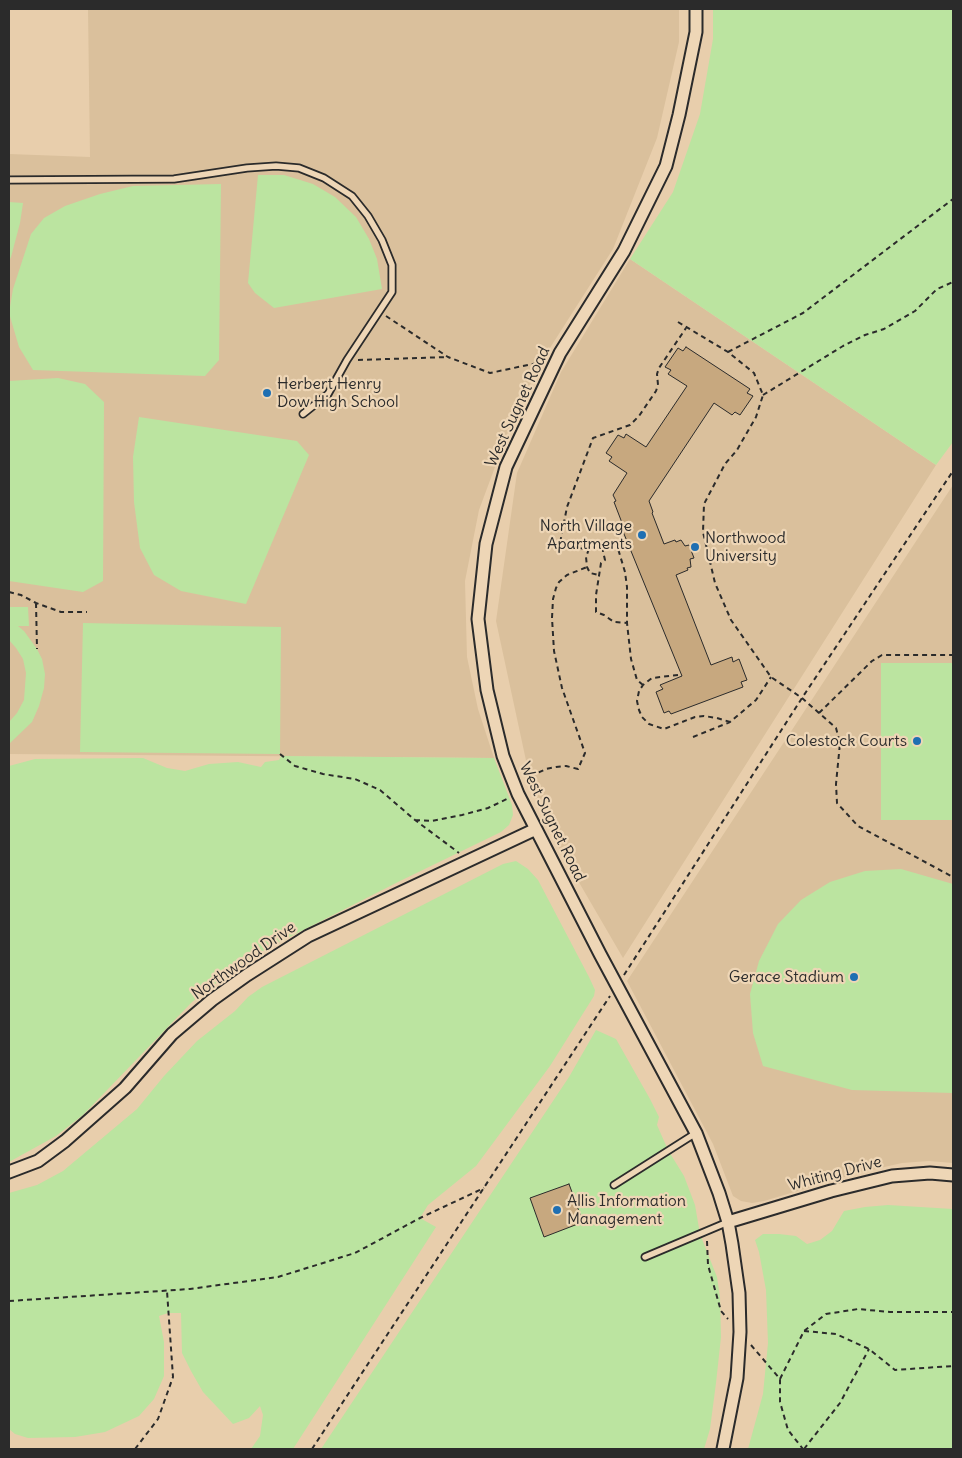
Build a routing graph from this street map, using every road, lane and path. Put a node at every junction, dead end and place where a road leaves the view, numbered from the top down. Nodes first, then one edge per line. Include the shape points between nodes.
1 (696, 9) edge
2 (9, 180) edge
3 (953, 199) edge
4 (953, 282) edge
5 (380, 312) junction
6 (678, 322) dead end
7 (686, 327) junction
8 (728, 352) junction
9 (560, 353) junction
10 (448, 357) junction
11 (347, 360) junction
12 (763, 395) junction
13 (303, 414) dead end
14 (953, 471) edge
15 (602, 546) junction
16 (590, 548) junction
17 (587, 567) junction
18 (599, 575) junction
19 (9, 592) edge
20 (36, 603) junction
21 (87, 612) dead end
22 (627, 624) junction
23 (37, 649) dead end
24 (953, 655) edge
25 (678, 675) dead end
26 (771, 676) junction
27 (643, 685) junction
28 (802, 698) junction
29 (819, 713) junction
30 (730, 722) junction
31 (693, 737) dead end
32 (280, 754) dead end
33 (528, 786) dead end
34 (518, 794) junction
35 (415, 820) junction
36 (536, 829) junction
37 (469, 861) junction
38 (953, 877) edge
39 (617, 986) junction
40 (696, 1134) junction
41 (9, 1172) edge
42 (953, 1175) edge
43 (614, 1184) dead end
44 (484, 1188) junction
45 (728, 1222) junction
46 (645, 1257) dead end
47 (167, 1291) junction
48 (9, 1301) edge
49 (953, 1312) edge
50 (804, 1331) junction
51 (869, 1349) junction
52 (953, 1366) edge
53 (780, 1379) dead end
54 (135, 1449) edge
55 (312, 1449) edge
56 (723, 1449) edge
57 (804, 1449) edge

1 - 9 street, West Sugnet Road via 696,32 666,166 624,251
2 - 5 lane via 174,179 276,166 300,168 324,178 352,196 382,240 392,266 392,292
3 - 8 path via 803,313
4 - 12 path via 937,289 915,311 884,329 843,346
5 - 10 path
5 - 11 lane
6 - 7 path
7 - 8 path
7 - 16 path via 659,368 656,391 639,416 630,425 593,438 567,507 560,543
8 - 12 path via 754,373
9 - 10 path via 541,362 490,373
9 - 34 street, West Sugnet Road via 506,466 486,544 478,619 487,690 503,756
10 - 11 path
11 - 13 lane via 328,394
12 - 26 path via 756,417 704,504 703,532 715,583 731,620
14 - 28 path
15 - 16 path
15 - 18 path via 605,560 601,563
15 - 22 path via 616,542 625,572
16 - 17 path via 586,557
17 - 18 path via 590,573
17 - 33 path via 559,582 553,599 552,618 554,651 562,688 585,753 578,769 566,766 546,769 531,776
18 - 22 path via 596,612 614,622
19 - 20 path
20 - 21 path via 61,612
20 - 23 path
22 - 27 path via 631,659 637,680
24 - 29 path via 882,654
25 - 27 path via 652,678
26 - 28 path
26 - 30 path via 756,700
27 - 30 path via 637,700 642,717 649,724 664,729 704,716
28 - 29 path
28 - 39 path
29 - 38 path via 836,728 840,743 837,803 858,826
30 - 31 path
32 - 35 path via 295,766 355,779 380,790
34 - 35 path via 471,813 432,821
34 - 36 street, West Sugnet Road
35 - 37 path
36 - 37 street, Northwood Drive
36 - 39 street, West Sugnet Road
37 - 41 street, Northwood Drive via 308,936 247,974 172,1034 125,1088 65,1141 38,1161
39 - 40 street, West Sugnet Road
39 - 44 path
40 - 43 lane
40 - 45 street, West Sugnet Road
42 - 45 street, Whiting Drive via 892,1176
44 - 47 path via 355,1253 278,1277
44 - 55 path
45 - 46 lane
45 - 56 street, West Sugnet Road via 740,1332 737,1378
47 - 48 path
47 - 54 path via 172,1378 158,1419
49 - 50 path via 858,1309 826,1314
50 - 51 path via 836,1334
50 - 53 path
51 - 52 path via 895,1370
51 - 57 path via 840,1403

